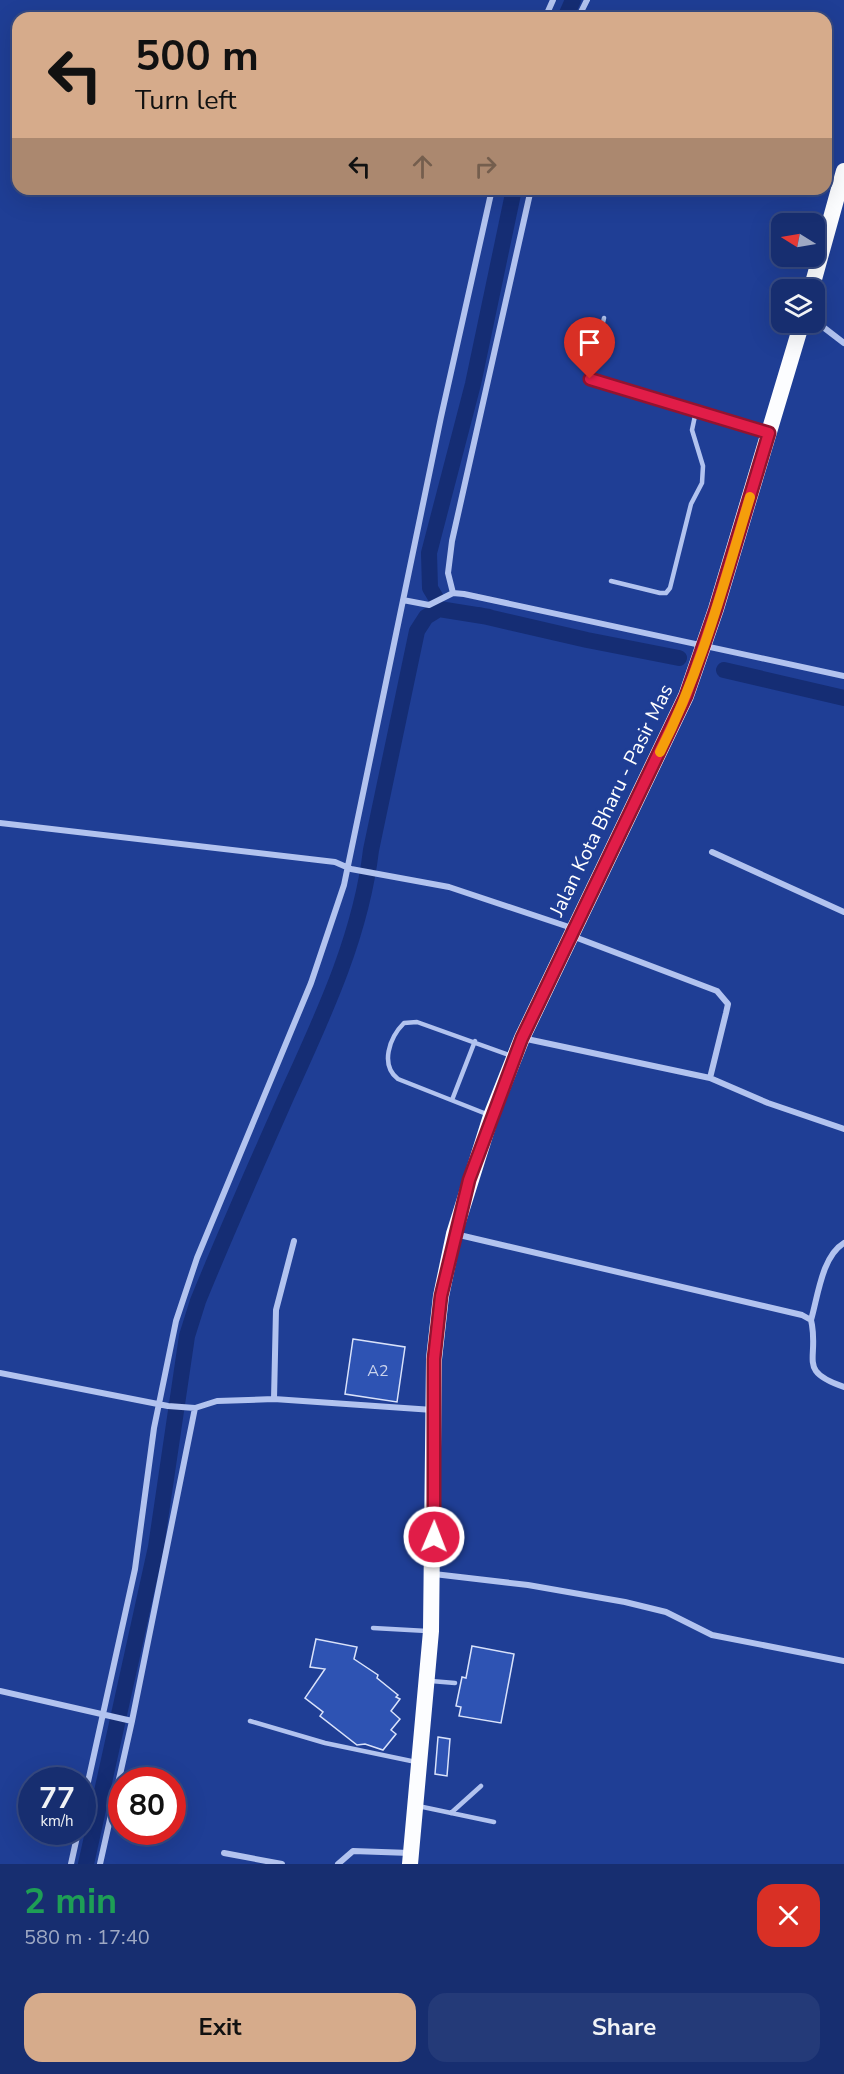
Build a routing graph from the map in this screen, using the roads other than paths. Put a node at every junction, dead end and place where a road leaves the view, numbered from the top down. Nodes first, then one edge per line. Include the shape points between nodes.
1 (844, 171) edge
2 (491, 195) edge
3 (530, 195) edge
4 (814, 279) edge
5 (604, 318) dead end
6 (825, 328) edge
7 (798, 333) edge
8 (844, 343) edge
9 (696, 411) junction
10 (769, 433) junction
11 (610, 581) dead end
12 (453, 593) junction
13 (403, 600) junction
14 (704, 647) junction
15 (844, 676) edge
16 (0, 823) edge
17 (712, 852) dead end
18 (347, 868) junction
19 (844, 912) edge
20 (571, 932) junction
21 (522, 1038) junction
22 (475, 1041) junction
23 (514, 1056) junction
24 (710, 1078) junction
25 (452, 1100) junction
26 (491, 1116) junction
27 (844, 1129) edge
28 (454, 1234) junction
29 (294, 1240) dead end
30 (844, 1243) edge
31 (811, 1320) junction
32 (0, 1373) edge
33 (844, 1387) edge
34 (274, 1399) junction
35 (158, 1405) junction
36 (192, 1408) junction
37 (433, 1410) junction
38 (434, 1574) junction
39 (373, 1628) dead end
40 (431, 1631) junction
41 (844, 1661) edge
42 (428, 1681) junction
43 (455, 1683) dead end
44 (0, 1691) edge
45 (105, 1716) junction
46 (129, 1720) junction
47 (250, 1721) dead end
48 (420, 1762) junction
49 (92, 1767) edge
50 (481, 1786) dead end
51 (416, 1806) junction
52 (451, 1812) junction
53 (494, 1822) dead end
54 (75, 1845) edge
55 (224, 1853) dead end
56 (411, 1859) edge
57 (71, 1864) edge
58 (100, 1864) edge
59 (282, 1864) edge
60 (338, 1864) edge

1 - 4 highway
2 - 13 street
3 - 12 street via 450,551 448,573
5 - 9 lane via 590,379
6 - 8 street
7 - 10 highway, Jalan Kota Bharu - Pasir Mas
9 - 10 lane
9 - 11 lane via 692,430 703,466 702,483 691,504 670,588 660,593
10 - 14 highway, Jalan Kota Bharu - Pasir Mas
12 - 13 street via 429,605
12 - 14 street
13 - 18 street
14 - 15 street
14 - 20 highway, Jalan Kota Bharu - Pasir Mas via 664,744
16 - 18 street via 324,861
17 - 19 street
18 - 20 street via 459,890
18 - 35 street via 311,983 185,1290
20 - 21 highway, Jalan Kota Bharu - Pasir Mas
20 - 24 street via 704,985 724,997 728,1004
21 - 23 highway, Jalan Kota Bharu - Pasir Mas
21 - 24 street
22 - 23 lane
22 - 25 lane
22 - 25 lane via 417,1022 404,1023 397,1030 387,1060 389,1072
23 - 26 highway, Jalan Kota Bharu - Pasir Mas
24 - 27 street
25 - 26 lane
26 - 28 highway, Jalan Kota Bharu - Pasir Mas
28 - 31 street
28 - 37 highway, Jalan Kota Bharu - Pasir Mas via 441,1296
29 - 34 street via 276,1310
30 - 31 street via 834,1250 828,1262
31 - 33 street via 813,1367 821,1378
32 - 35 street
34 - 36 street via 217,1401
34 - 37 street
35 - 36 street
35 - 45 street via 135,1569
36 - 46 street
37 - 38 highway, Jalan Kota Bharu - Pasir Mas
38 - 40 highway, Jalan Kota Bharu - Pasir Mas
38 - 41 street via 625,1602 666,1612 712,1635
39 - 40 lane
40 - 42 highway, Jalan Kota Bharu - Pasir Mas
42 - 43 lane
42 - 48 highway, Jalan Kota Bharu - Pasir Mas
44 - 45 street
45 - 46 street
45 - 49 street
46 - 58 street
47 - 48 lane via 344,1748
48 - 51 highway, Jalan Kota Bharu - Pasir Mas
50 - 52 lane
51 - 52 lane
51 - 56 highway, Jalan Kota Bharu - Pasir Mas
52 - 53 lane
54 - 57 street
55 - 59 street
56 - 60 street via 353,1851

